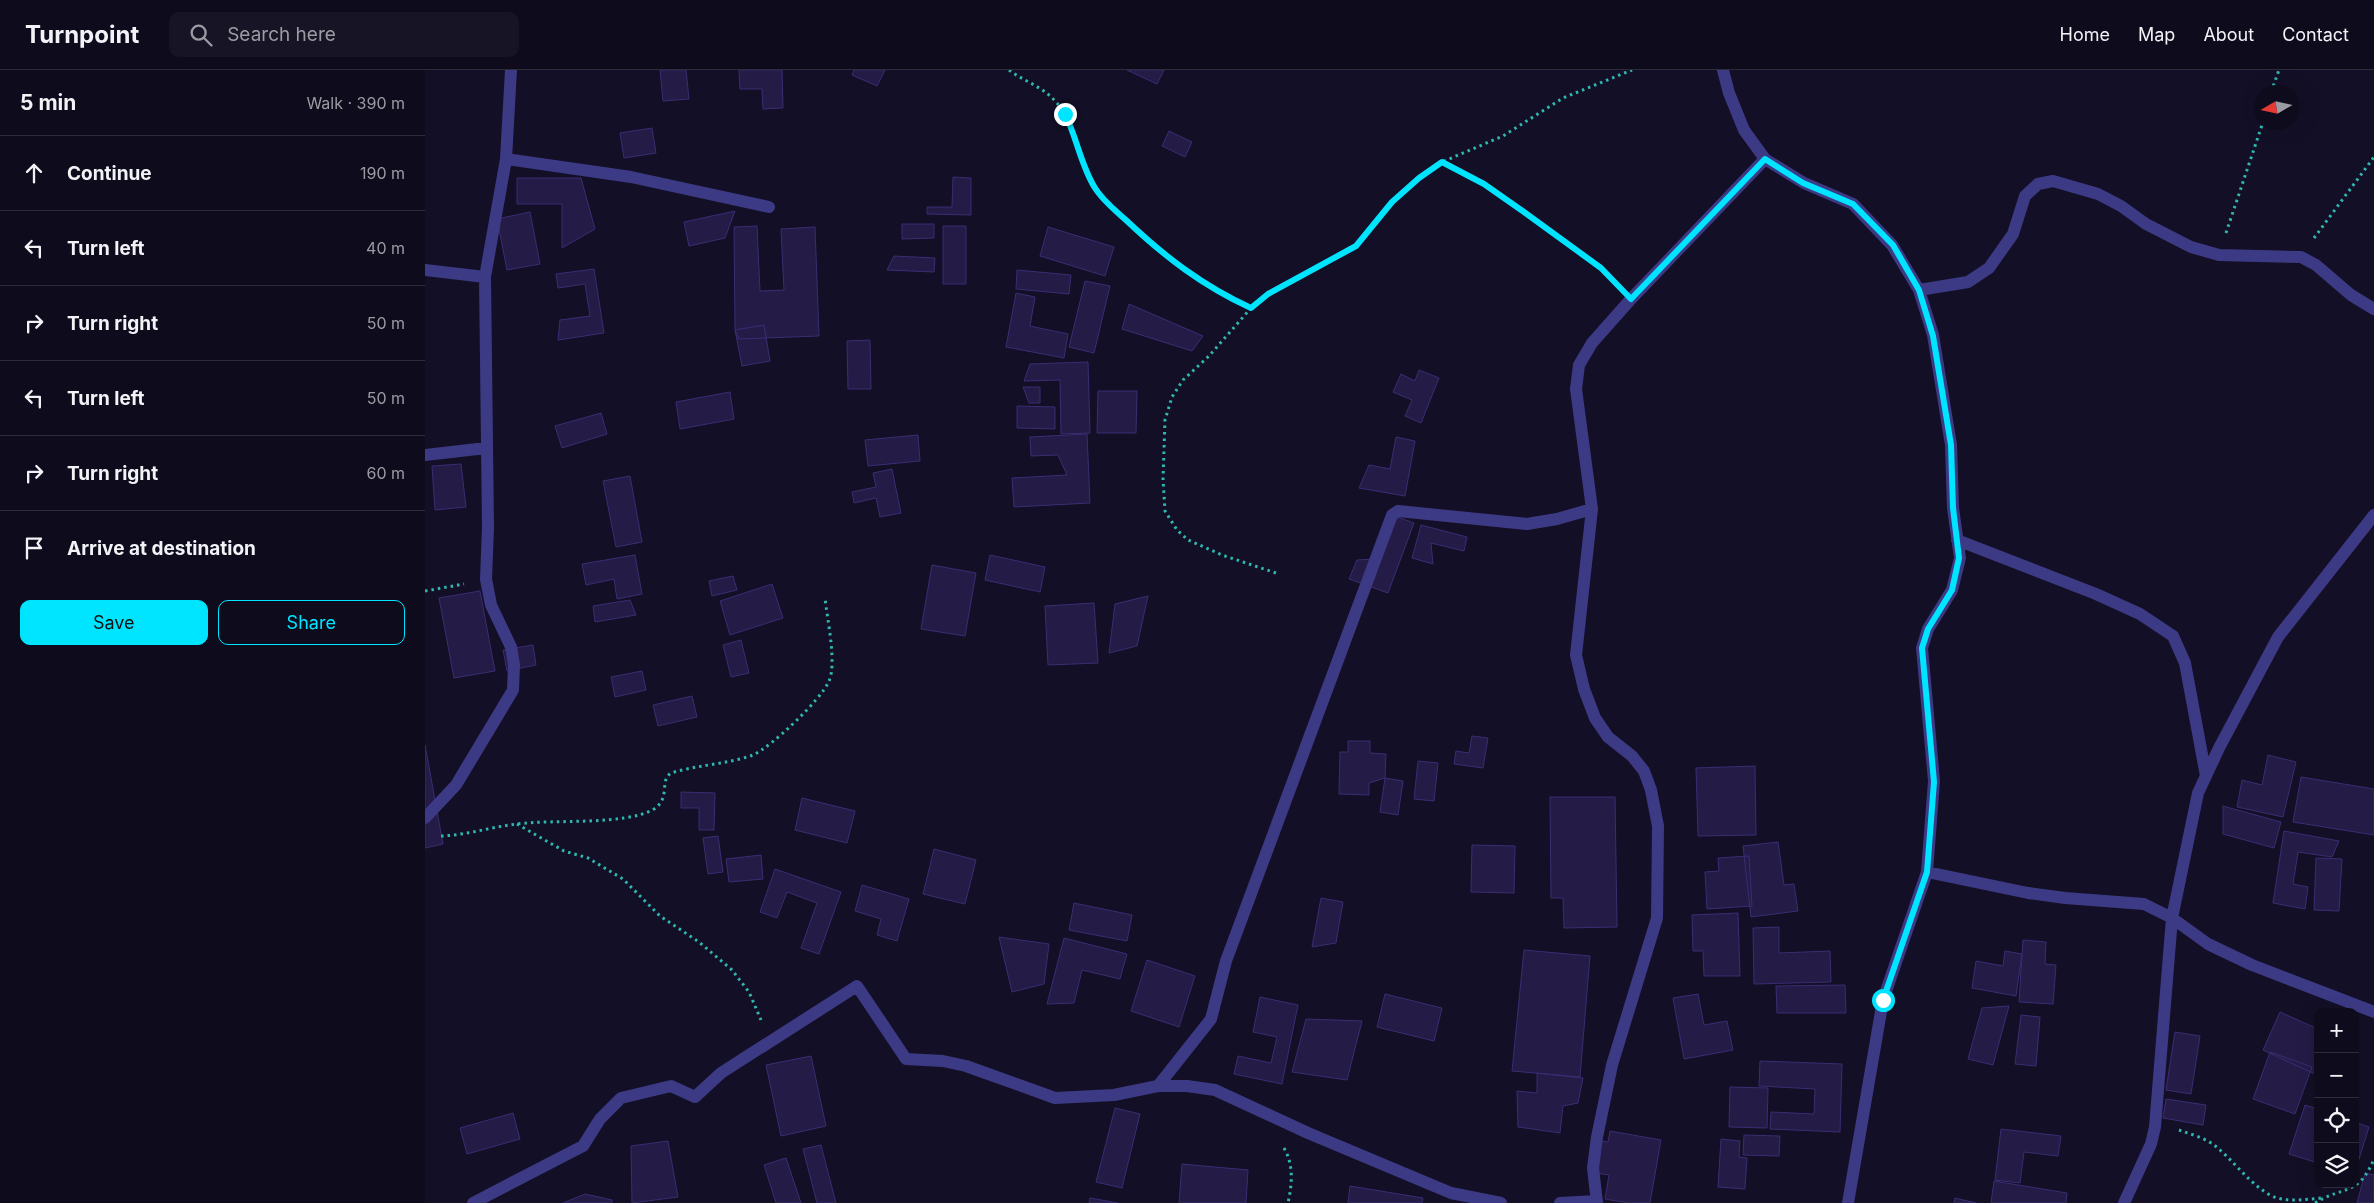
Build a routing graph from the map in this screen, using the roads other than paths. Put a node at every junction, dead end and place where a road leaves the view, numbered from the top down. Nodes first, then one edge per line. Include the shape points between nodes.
1 (511, 70) edge
2 (1723, 70) edge
3 (506, 159) junction
4 (1765, 159) junction
5 (769, 206) dead end
6 (425, 270) edge
7 (485, 277) junction
8 (1919, 290) junction
9 (2374, 310) edge
10 (486, 448) junction
11 (425, 455) edge
12 (1592, 509) junction
13 (2374, 514) edge
14 (1957, 540) junction
15 (2206, 776) junction
16 (425, 818) edge
17 (1927, 872) junction
18 (2172, 918) junction
19 (2374, 1012) edge
20 (1158, 1086) junction
21 (1597, 1202) edge
22 (473, 1203) edge
23 (1501, 1203) edge
24 (1560, 1203) edge
25 (1848, 1203) edge
26 (2124, 1203) edge

1 - 3 street
2 - 4 street via 1744,130
3 - 5 street via 631,177
3 - 7 street
4 - 8 street via 1803,183 1853,204 1893,245
4 - 12 street via 1631,299 1592,343 1579,365 1576,389
6 - 7 street
7 - 10 street
8 - 9 street via 1968,282 1989,268 2013,234 2025,196 2038,184 2053,182 2098,194 2191,247 2219,255 2301,257
8 - 14 street via 1933,336 1951,445
10 - 11 street
10 - 16 street via 486,579 491,605 511,647 513,690 456,785
12 - 20 street via 1527,524 1398,511 1392,515 1226,961 1211,1019
12 - 21 street via 1576,655 1595,718 1608,737 1632,756 1644,771 1658,826 1659,872 1657,918 1612,1065 1597,1137 1593,1168
13 - 15 street via 2278,637
14 - 15 street via 2141,614 2173,636 2185,663
14 - 17 street via 1959,558 1952,590 1928,629 1922,648 1934,782
15 - 18 street via 2198,793
17 - 18 street via 2028,893 2144,904
17 - 25 street via 1883,1000
18 - 19 street via 2208,944 2252,965
18 - 26 street via 2155,1123 2151,1144
20 - 22 street via 1114,1095 1055,1098 966,1066 906,1059 857,986 721,1073 695,1097 671,1086 621,1098 600,1120 583,1146
20 - 23 street via 1215,1090 1451,1193
21 - 24 street

